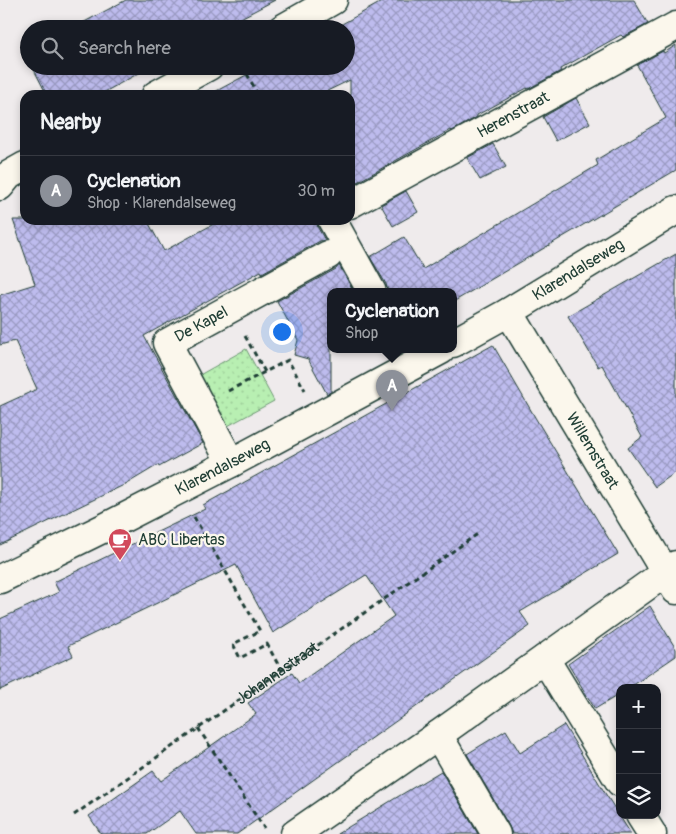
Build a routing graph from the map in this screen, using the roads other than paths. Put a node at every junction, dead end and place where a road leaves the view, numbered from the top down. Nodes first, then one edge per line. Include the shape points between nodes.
1 (333, 0) edge
2 (298, 20) edge
3 (676, 26) edge
4 (193, 75) edge
5 (165, 90) edge
6 (20, 169) edge
7 (0, 186) edge
8 (355, 201) edge
9 (676, 210) edge
10 (335, 225) edge
11 (328, 255) dead end
12 (370, 288) edge
13 (509, 312) junction
14 (457, 341) edge
15 (427, 353) edge
16 (409, 357) edge
17 (231, 463) junction
18 (673, 576) edge
19 (0, 579) edge
20 (545, 658) junction
21 (438, 736) junction
22 (616, 775) edge
23 (643, 819) edge
24 (331, 824) edge
25 (296, 834) edge
26 (496, 834) edge
27 (652, 834) edge

1 - 2 street
3 - 8 street, Herenstraat
4 - 5 street
6 - 7 street
9 - 13 street, Klarendalseweg
10 - 12 street
11 - 17 street, De Kapel via 167,344
13 - 14 street, Klarendalseweg
13 - 18 street, Willemstraat
15 - 16 street, Klarendalseweg
16 - 17 street, Klarendalseweg via 320,416
17 - 19 street, Klarendalseweg
18 - 20 street
20 - 21 street
20 - 22 street
21 - 24 street
21 - 26 street
23 - 27 street
24 - 25 street

